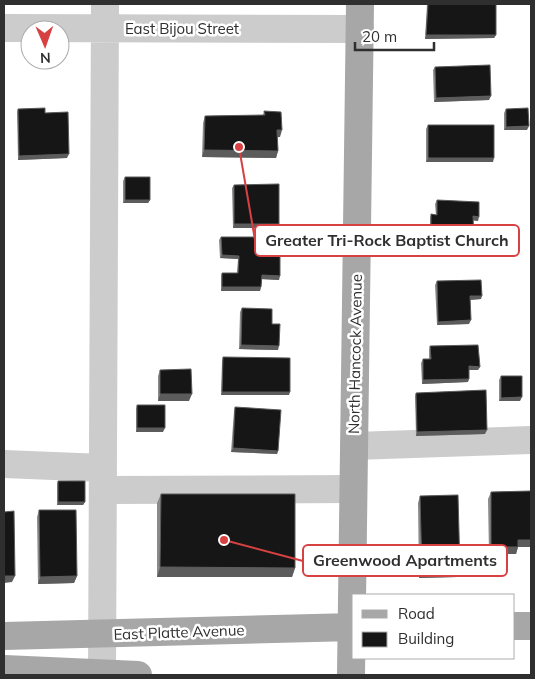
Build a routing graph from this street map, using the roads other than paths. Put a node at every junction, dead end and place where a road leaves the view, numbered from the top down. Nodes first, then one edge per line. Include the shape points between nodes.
1 (105, 16) edge
2 (360, 16) edge
3 (4, 28) edge
4 (531, 440) edge
5 (354, 446) junction
6 (4, 464) edge
7 (103, 479) junction
8 (353, 489) junction
9 (353, 594) edge
10 (515, 626) edge
11 (531, 626) edge
12 (352, 627) edge
13 (102, 634) junction
14 (4, 636) edge
15 (352, 651) edge
16 (4, 669) edge
17 (102, 674) edge
18 (138, 675) edge
19 (351, 675) edge

1 - 2 street, East Bijou Street
1 - 3 street, East Bijou Street
1 - 7 street
2 - 5 main road, North Hancock Avenue
4 - 5 street
5 - 8 main road, North Hancock Avenue
6 - 7 street
7 - 8 street
7 - 13 street
8 - 9 main road, North Hancock Avenue
10 - 11 main road
12 - 13 main road, East Platte Avenue
13 - 14 main road, East Platte Avenue
13 - 17 street
15 - 19 main road, North Hancock Avenue
16 - 17 main road
17 - 18 main road

